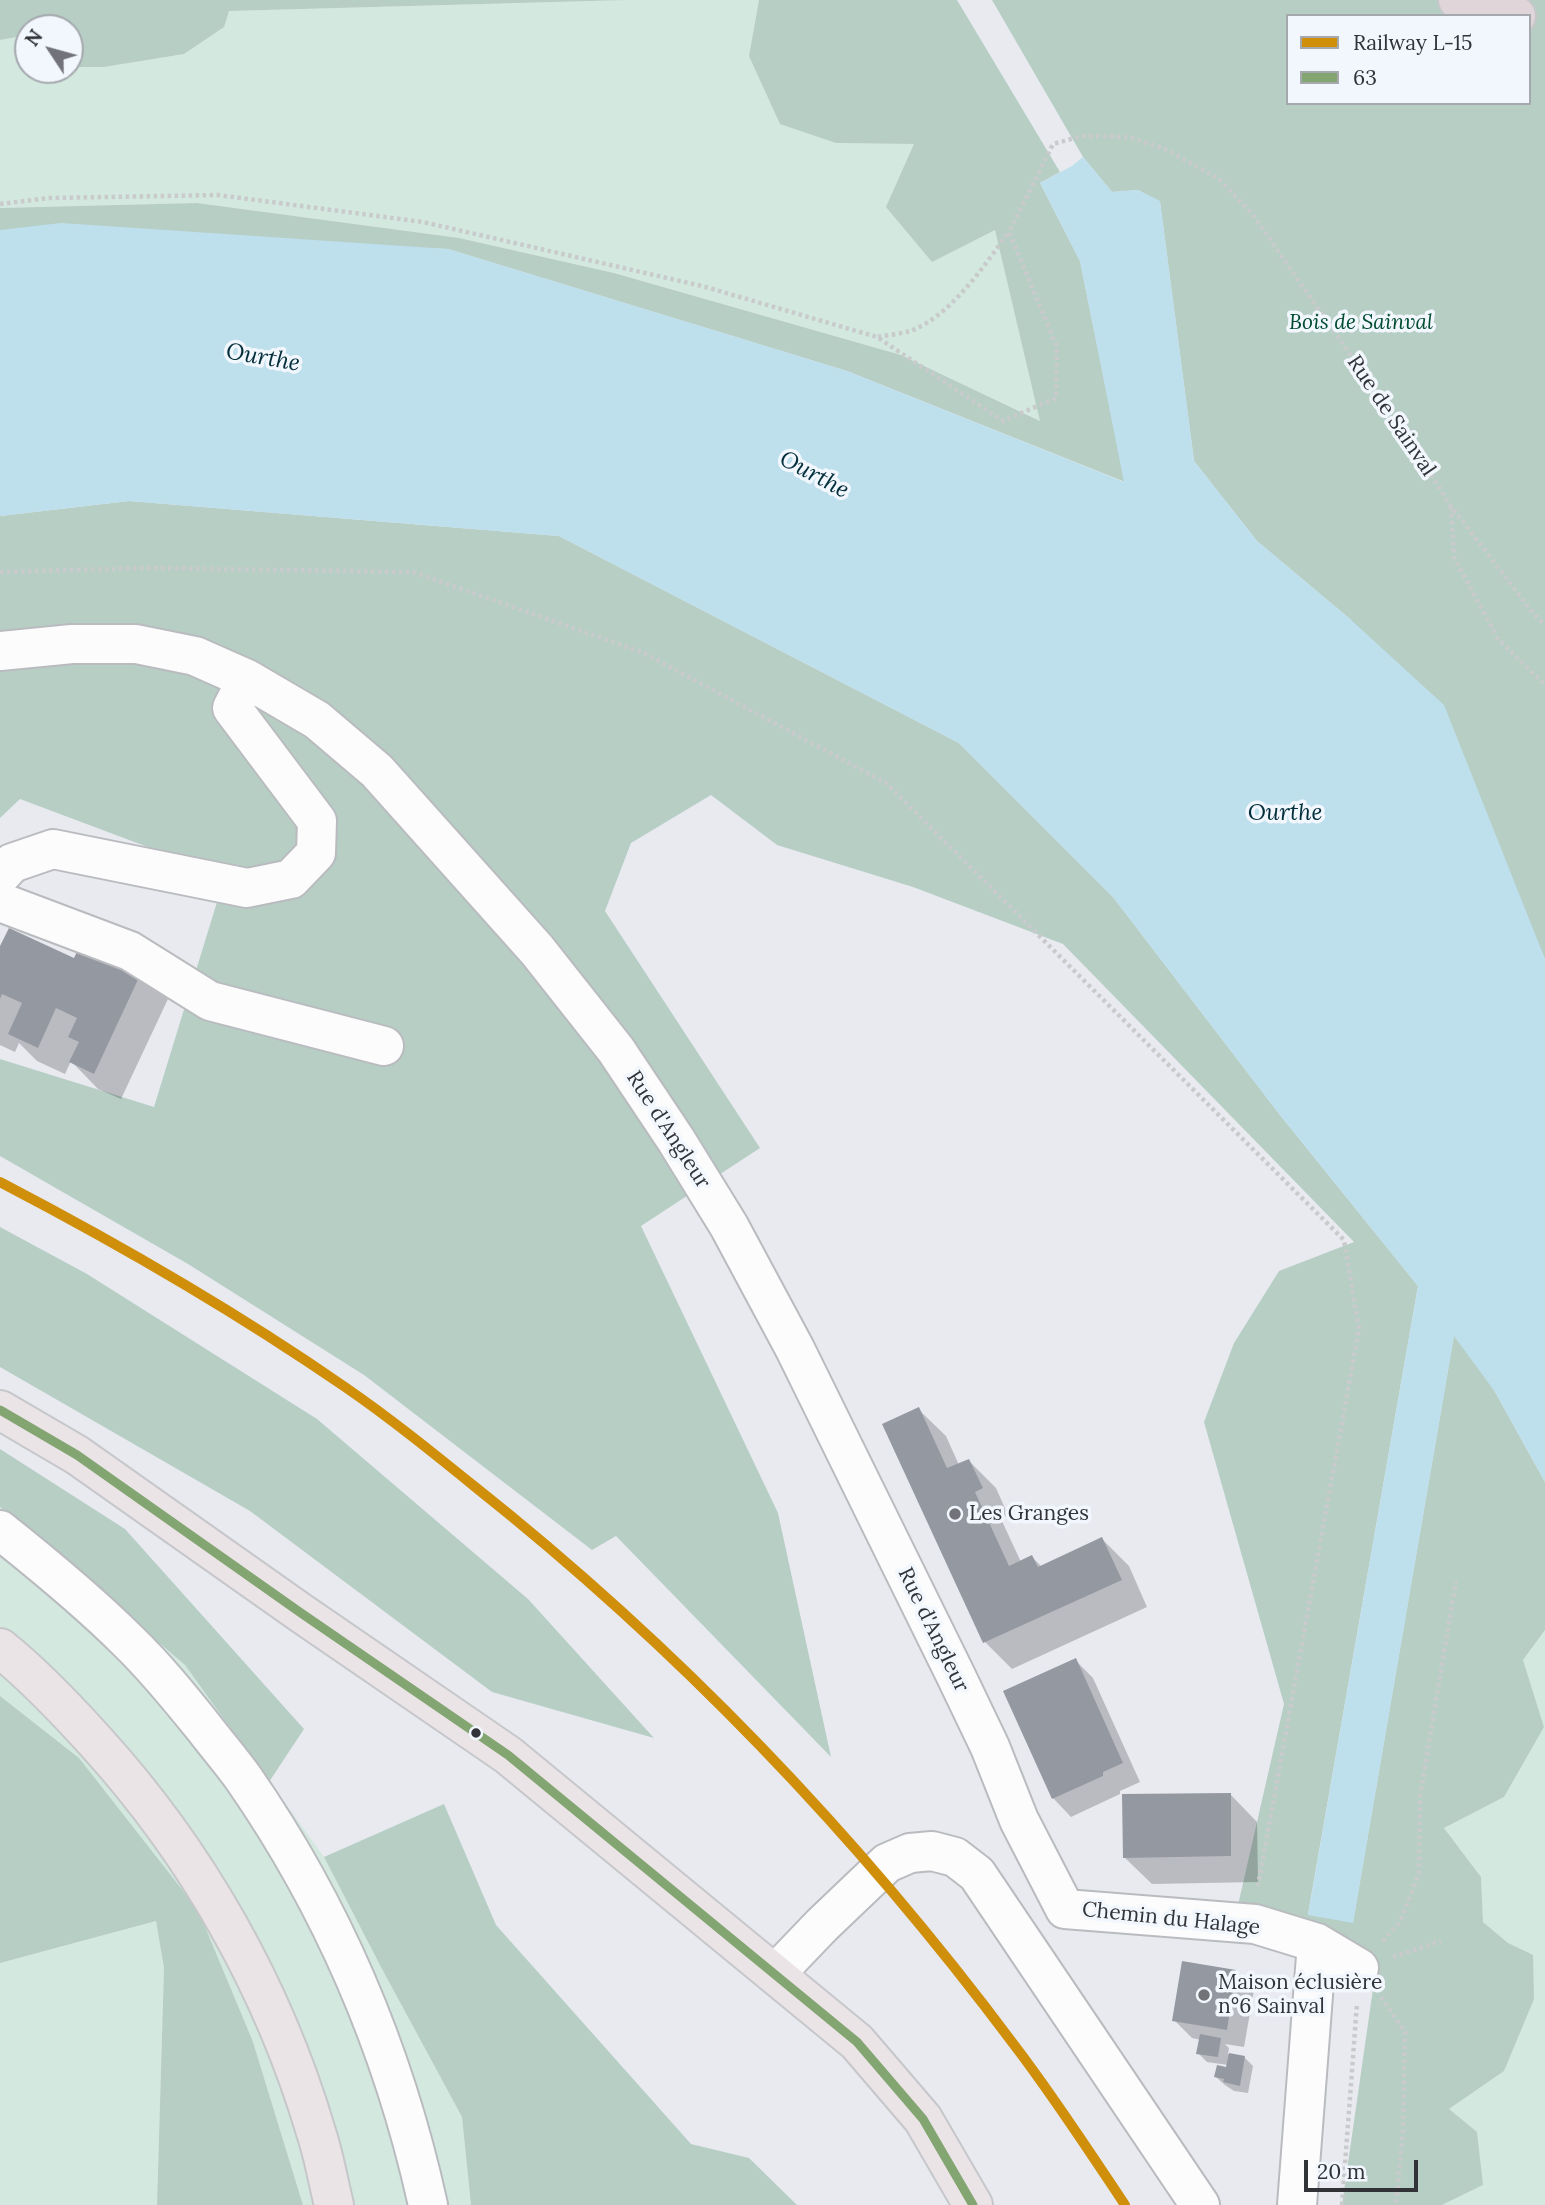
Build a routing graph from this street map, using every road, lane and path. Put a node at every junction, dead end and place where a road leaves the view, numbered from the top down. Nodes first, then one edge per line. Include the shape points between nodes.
1 (1458, 0) edge
2 (1509, 14) edge
3 (0, 204) edge
4 (1009, 232) junction
5 (877, 337) junction
6 (1450, 505) junction
7 (0, 572) edge
8 (1545, 625) edge
9 (0, 651) edge
10 (247, 679) junction
11 (1545, 685) edge
12 (0, 876) edge
13 (0, 902) edge
14 (384, 1046) dead end
15 (0, 1410) edge
16 (0, 1530) edge
17 (1456, 1581) dead end
18 (0, 1648) edge
19 (1065, 1909) joint
20 (1255, 1924) junction
21 (1441, 1941) dead end
22 (1317, 1943) junction
23 (1359, 1968) junction
24 (775, 1974) junction
25 (1405, 2032) dead end
26 (334, 2205) edge
27 (428, 2205) edge
28 (973, 2205) edge
29 (1200, 2205) edge
30 (1297, 2205) edge
31 (1342, 2205) edge
32 (1396, 2205) edge

1 - 2 highway
3 - 5 path via 49,198 218,195 423,222 702,286
4 - 5 path via 943,311 911,331
4 - 5 path via 1057,347 1056,398 1003,421
4 - 6 path, Rue de Sainval via 1053,144 1082,136 1129,137 1165,149 1218,178 1253,215
6 - 8 path, Rue de Sainval
6 - 11 path via 1454,557 1497,639
7 - 20 path via 148,568 413,572 645,653 886,783 1344,1240 1359,1329 1258,1877
9 - 10 street, Rue d'Angleur via 136,644 195,656
10 - 12 street via 232,708 317,821 316,853 291,879 247,888 53,849 12,863
10 - 19 street, Rue d'Angleur via 317,720 377,771 537,950 616,1050 676,1140 729,1226 794,1349
13 - 14 street via 130,951 210,1001
15 - 24 main road via 77,1455 508,1755
16 - 27 street via 130,1642 244,1778 335,1933 370,2012 415,2145
17 - 23 path via 1420,1797 1419,1873 1400,1922
18 - 26 main road via 72,1715 127,1776 218,1908 257,1979 289,2054 317,2133
19 - 20 street, Chemin du Halage
20 - 22 street, Chemin du Halage
21 - 23 path
22 - 23 street, Chemin du Halage
22 - 30 street
23 - 31 path
24 - 28 main road via 857,2042 923,2119
24 - 29 street via 887,1863 910,1853 932,1851 955,1857 977,1874
25 - 32 path

